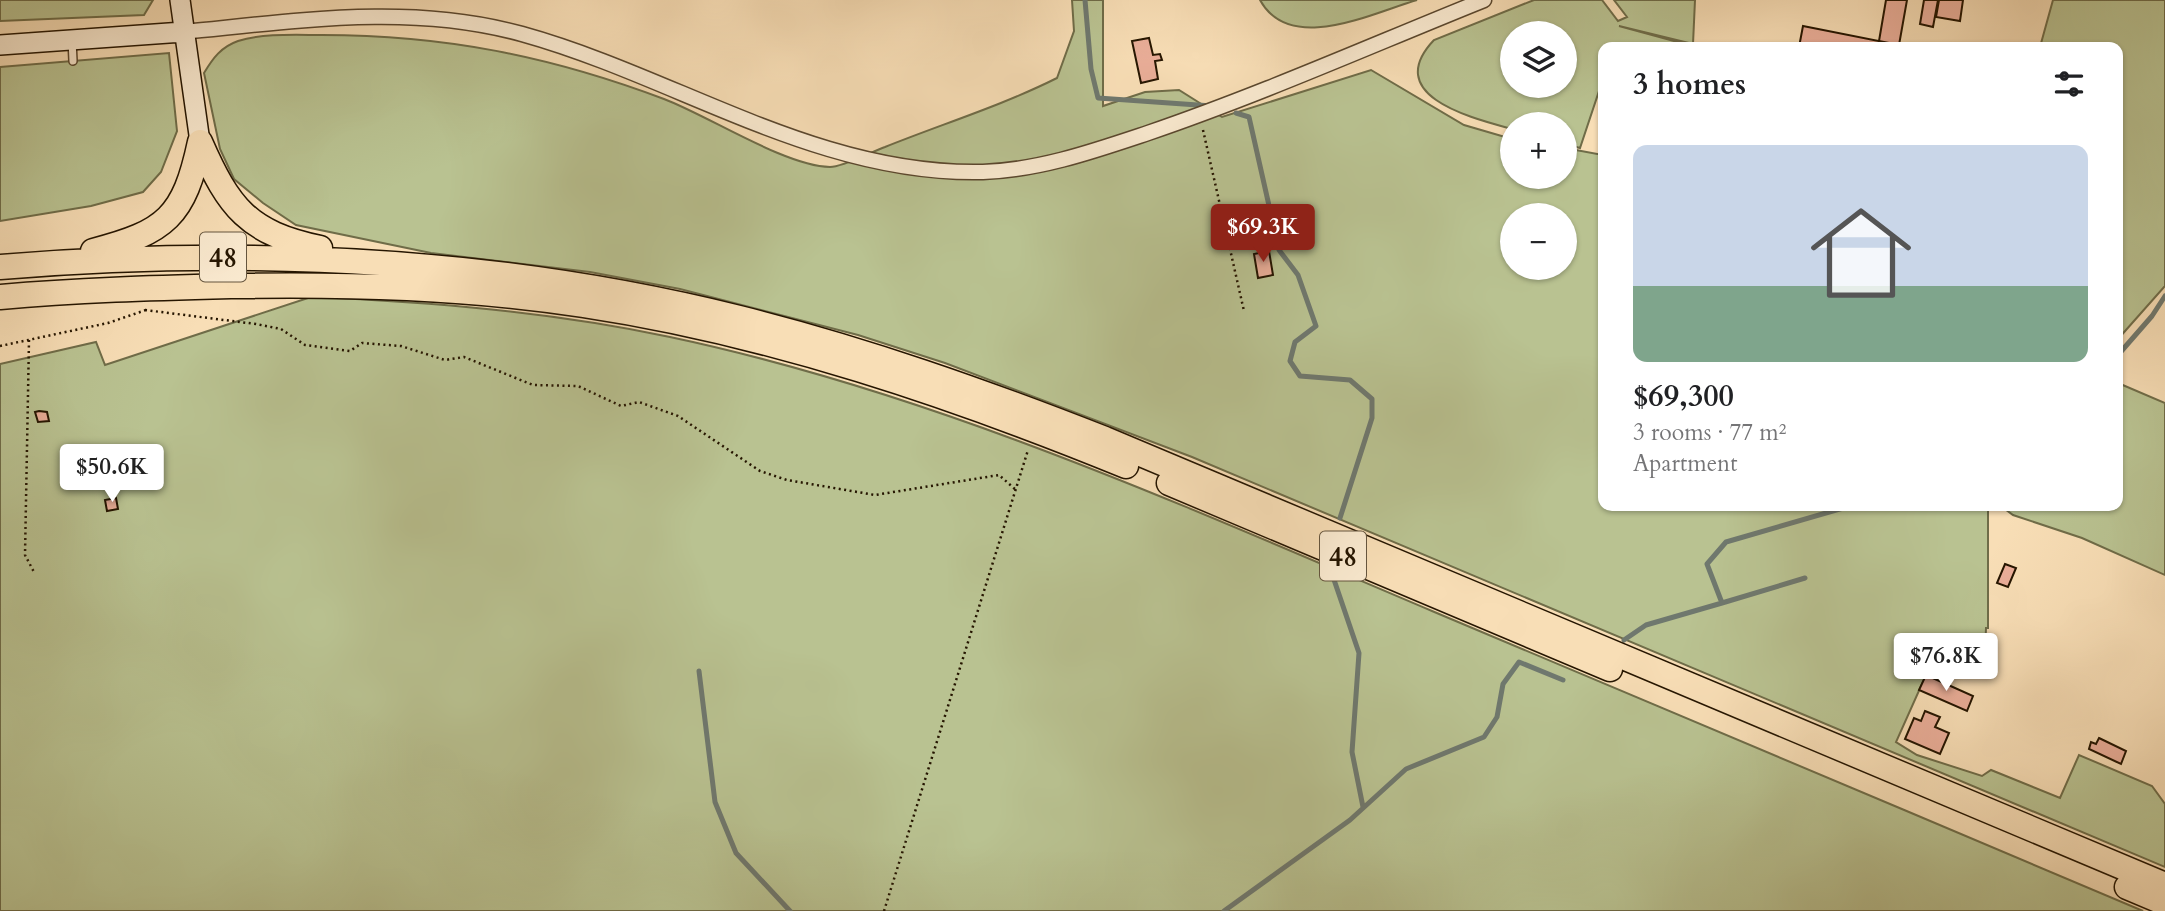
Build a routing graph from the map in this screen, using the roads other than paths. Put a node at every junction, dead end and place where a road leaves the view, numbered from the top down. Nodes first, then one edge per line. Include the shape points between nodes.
1 (180, 0) edge
2 (1484, 0) edge
3 (183, 32) junction
4 (72, 40) junction
5 (0, 46) edge
6 (73, 61) dead end
7 (200, 142) junction
8 (48, 263) junction
9 (397, 264) junction
10 (0, 267) edge
11 (0, 298) edge
12 (2165, 885) edge
13 (2165, 903) edge

1 - 3 street
2 - 3 street via 1200,115 1059,161 981,172 899,167 835,152 556,45 481,25 365,16
3 - 4 street
3 - 7 street
4 - 5 street
4 - 6 lane
7 - 8 highway, 48 via 186,194 164,222 131,240
7 - 9 highway, 48 via 226,196 271,234 289,242
8 - 9 highway, 48 via 211,257
8 - 10 highway, 48
9 - 12 highway, 48 via 581,286 677,305 783,330 934,376 1267,505
11 - 13 highway, 48 via 103,289 265,286 495,293 674,321 847,366 1122,464

